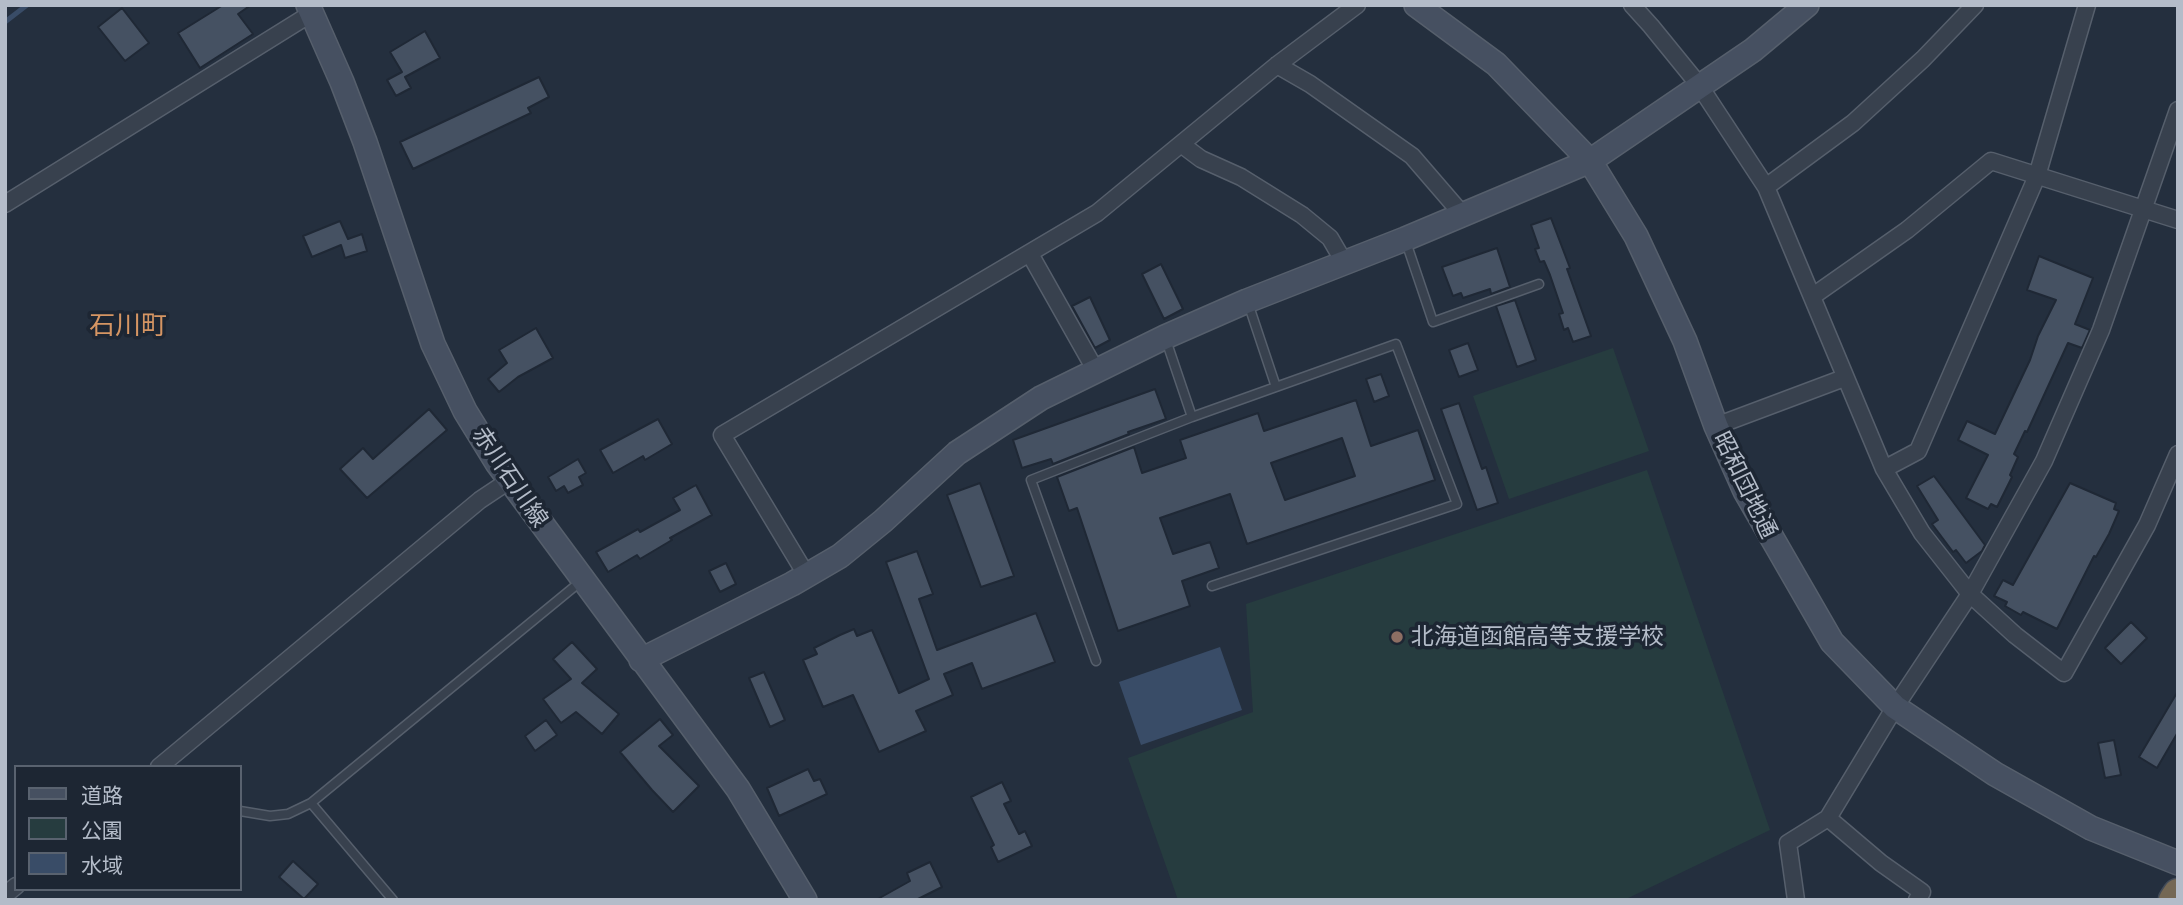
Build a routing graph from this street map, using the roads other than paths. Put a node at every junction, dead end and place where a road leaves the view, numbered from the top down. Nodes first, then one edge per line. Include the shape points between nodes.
1 (1357, 5) edge
2 (1416, 5) edge
3 (1632, 5) edge
4 (1807, 5) edge
5 (1975, 5) edge
6 (2087, 5) edge
7 (310, 9) edge
8 (1276, 65) junction
9 (1699, 85) junction
10 (2178, 110) edge
11 (1181, 144) junction
12 (1590, 161) junction
13 (2037, 176) junction
14 (1766, 187) junction
15 (5, 204) edge
16 (2145, 210) junction
17 (1462, 214) junction
18 (2178, 220) edge
19 (1405, 239) junction
20 (1030, 254) junction
21 (1345, 262) junction
22 (1539, 284) dead end
23 (1813, 296) junction
24 (1247, 301) junction
25 (1165, 337) junction
26 (1096, 371) junction
27 (1844, 378) junction
28 (1276, 387) junction
29 (1192, 417) junction
30 (1716, 426) junction
31 (2178, 454) edge
32 (1884, 469) junction
33 (510, 480) junction
34 (807, 576) junction
35 (583, 580) junction
36 (1212, 586) dead end
37 (1970, 594) junction
38 (641, 660) junction
39 (1096, 661) dead end
40 (1895, 707) junction
41 (161, 765) edge
42 (311, 803) junction
43 (242, 811) edge
44 (1828, 818) junction
45 (2178, 863) edge
46 (2178, 894) edge
47 (393, 900) edge
48 (805, 900) edge
49 (1796, 900) edge
50 (1917, 900) edge
51 (2174, 900) edge

1 - 8 street
2 - 12 street, 昭和団地通 via 1496,64
3 - 9 street
4 - 9 street via 1753,50
5 - 14 street via 1853,123
6 - 13 street
7 - 15 street
7 - 33 street, 赤川石川線 via 365,142 433,344 466,411
8 - 11 street
8 - 17 street via 1412,156
9 - 12 street
9 - 14 street
10 - 16 street
11 - 20 street via 1097,213
11 - 21 street via 1302,215 1330,238
12 - 17 street
12 - 30 street, 昭和団地通 via 1636,236 1685,341
13 - 16 street
13 - 23 street via 1990,161 1907,230
13 - 32 street via 1918,451
14 - 23 street
16 - 18 street
16 - 37 street via 2101,330 2044,461
17 - 19 street
19 - 21 street
19 - 22 lane via 1433,322
20 - 26 street
20 - 34 street via 722,435
21 - 24 street
23 - 27 street
24 - 25 street
24 - 28 lane
25 - 26 street
25 - 29 lane
26 - 34 street via 1041,398 967,446 840,556
27 - 30 street
27 - 32 street
28 - 29 lane
28 - 36 lane via 1396,344 1457,504
29 - 39 lane via 1031,480
30 - 40 street, 昭和団地通 via 1745,491 1832,642
31 - 37 street via 2147,525 2064,673
32 - 37 street via 1922,533
33 - 35 street, 赤川石川線
33 - 41 street via 480,500
34 - 38 street
35 - 38 street, 赤川石川線
35 - 42 lane
37 - 40 street
38 - 48 street, 赤川石川線 via 738,789
40 - 44 street
40 - 45 street, 昭和団地通 via 1995,775 2091,828
42 - 43 lane via 288,814
42 - 47 lane
44 - 49 street via 1788,843
44 - 50 street via 1922,892
46 - 51 highway

